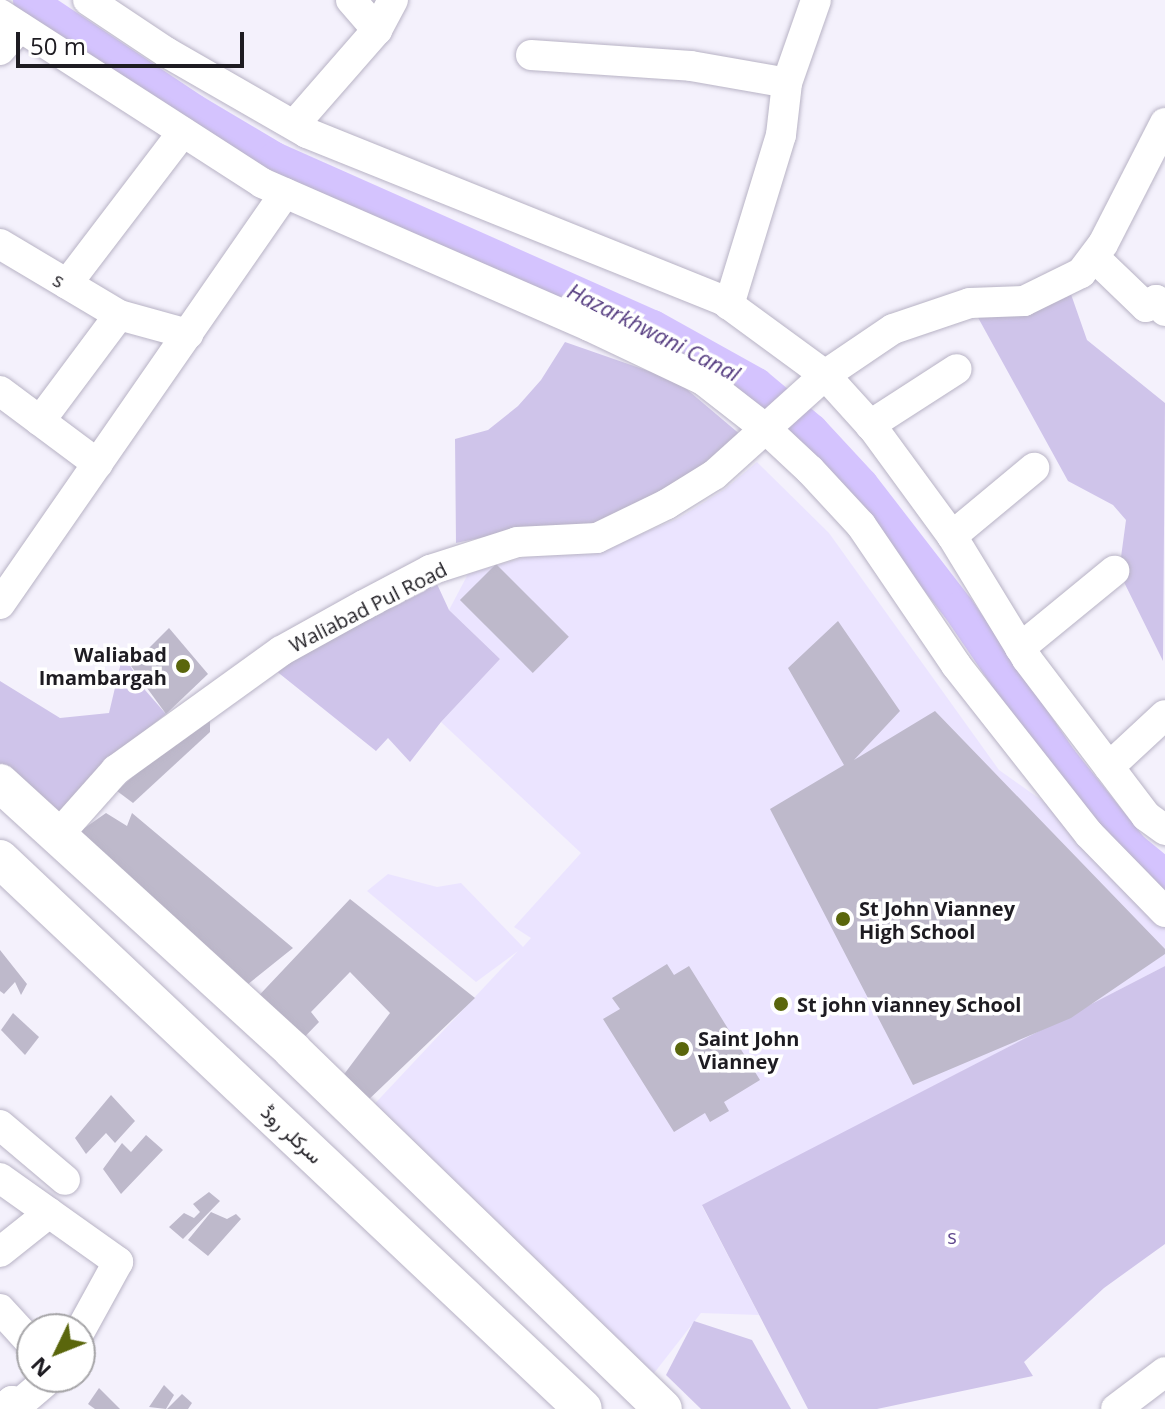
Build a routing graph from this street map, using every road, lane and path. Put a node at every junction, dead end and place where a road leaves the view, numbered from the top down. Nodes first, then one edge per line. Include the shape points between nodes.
1 (88, 0) edge
2 (351, 0) edge
3 (393, 0) edge
4 (816, 0) edge
5 (10, 21) edge
6 (377, 30) junction
7 (0, 50) edge
8 (531, 55) dead end
9 (787, 83) junction
10 (1165, 123) edge
11 (294, 125) junction
12 (183, 132) junction
13 (285, 193) junction
14 (0, 244) edge
15 (1094, 257) junction
16 (67, 284) junction
17 (729, 305) junction
18 (1165, 311) edge
19 (119, 315) junction
20 (188, 334) junction
21 (957, 369) dead end
22 (825, 375) junction
23 (0, 391) edge
24 (40, 421) junction
25 (870, 425) junction
26 (766, 429) junction
27 (98, 464) junction
28 (1034, 468) dead end
29 (952, 536) junction
30 (1114, 571) dead end
31 (0, 604) edge
32 (1020, 648) junction
33 (1165, 715) edge
34 (1109, 767) junction
35 (0, 783) edge
36 (1165, 830) edge
37 (59, 834) junction
38 (10, 868) edge
39 (1165, 912) edge
40 (0, 1125) edge
41 (0, 1178) edge
42 (65, 1180) dead end
43 (49, 1213) junction
44 (0, 1252) edge
45 (0, 1309) edge
46 (90, 1313) edge
47 (16, 1326) edge
48 (1165, 1372) edge
49 (32, 1393) edge
50 (3, 1409) edge
51 (583, 1409) edge
52 (663, 1409) edge
53 (1116, 1409) edge

1 - 11 street
2 - 6 street
3 - 6 street
4 - 9 street
5 - 7 street
5 - 12 street
6 - 11 street
8 - 9 street via 691,66
9 - 17 street via 781,135
10 - 15 street
11 - 17 street
12 - 13 street
12 - 16 street
13 - 20 street
13 - 26 street via 703,380
14 - 16 street, s
15 - 18 street via 1146,307 1156,300
15 - 22 street via 1081,273 1024,301 970,303 893,329
16 - 19 street, s
17 - 22 street
19 - 20 street, s
19 - 24 street
20 - 27 street
21 - 25 street
22 - 25 street
22 - 26 street, Waliabad Pul Road
23 - 24 street
24 - 27 street
25 - 29 street
26 - 37 street, Waliabad Pul Road via 714,475 597,538 517,542 430,570 281,651 116,770
26 - 39 street via 861,525 975,690 1089,834
27 - 31 street
28 - 29 street
29 - 32 street
30 - 32 street
32 - 34 street
33 - 34 street
34 - 36 street via 1146,816
35 - 37 main road
37 - 38 main road, Waliabad Pul Road
37 - 52 main road via 292,1050
38 - 51 main road, سرکلر روڈ
40 - 42 street
41 - 43 street
43 - 44 street
43 - 46 street via 118,1262
45 - 47 street
48 - 53 street
49 - 50 street via 17,1406 12,1401

